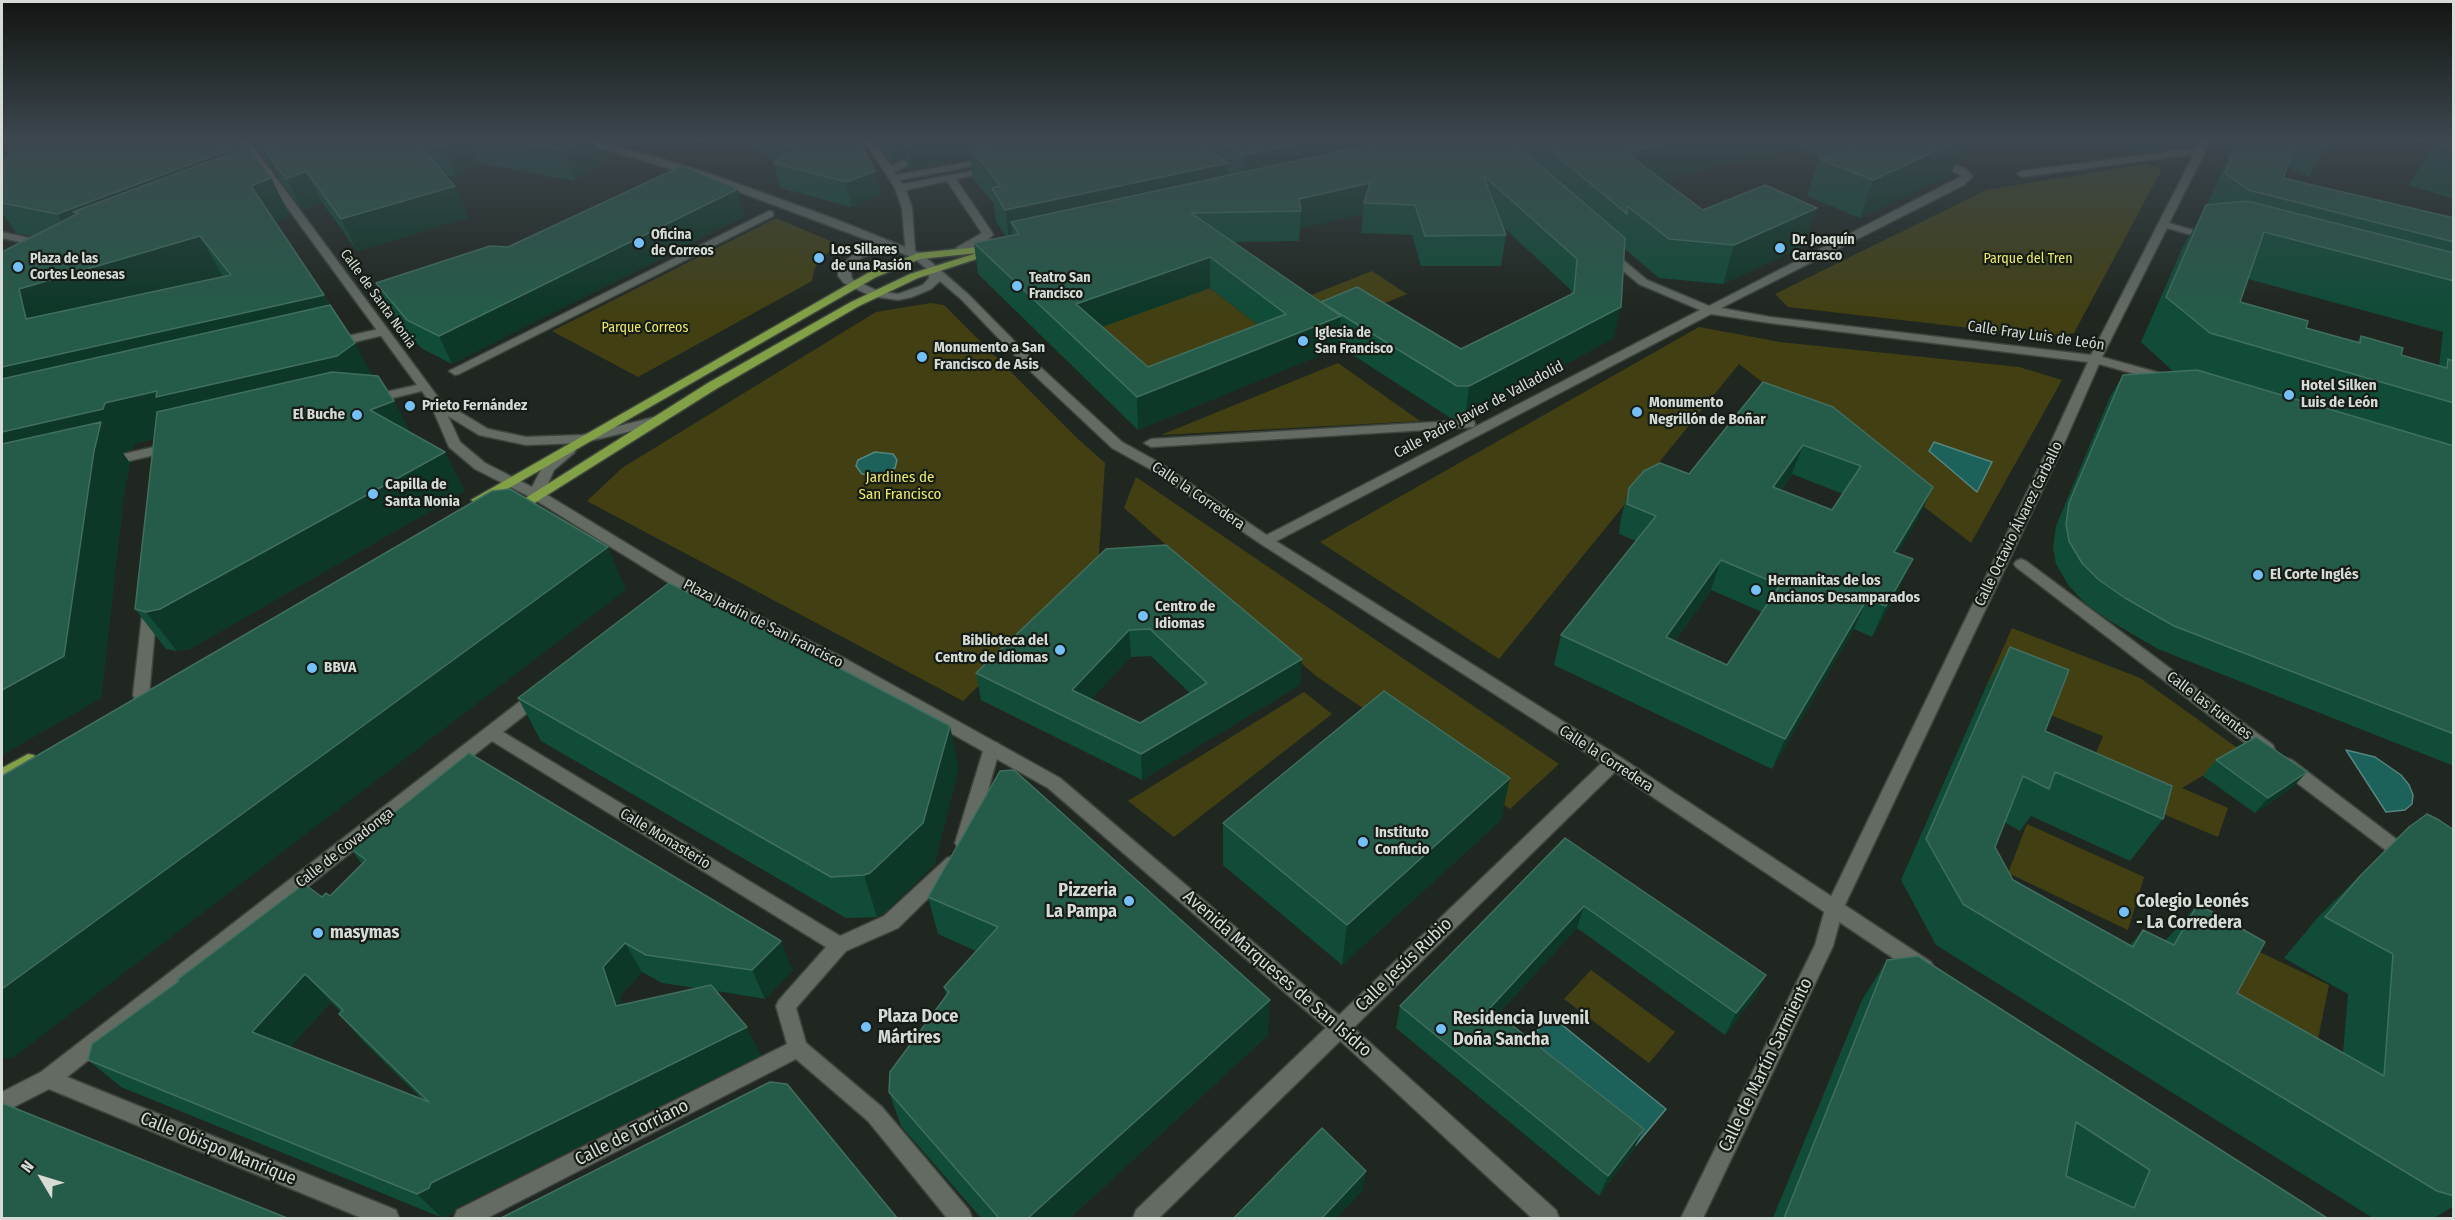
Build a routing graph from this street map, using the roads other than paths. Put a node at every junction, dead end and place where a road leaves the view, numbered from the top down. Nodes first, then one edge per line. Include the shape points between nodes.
1 (285, 197) edge
2 (765, 197) edge
3 (903, 197) edge
4 (963, 197) edge
5 (1928, 197) edge
6 (2177, 197) edge
7 (769, 214) dead end
8 (2163, 224) junction
9 (2, 235) edge
10 (2220, 239) edge
11 (1600, 246) edge
12 (58, 248) edge
13 (960, 250) junction
14 (909, 252) junction
15 (933, 268) junction
16 (854, 284) junction
17 (874, 294) junction
18 (1709, 309) junction
19 (384, 332) junction
20 (327, 345) edge
21 (2095, 359) junction
22 (455, 371) dead end
23 (2182, 384) edge
24 (425, 387) junction
25 (363, 401) edge
26 (436, 403) junction
27 (655, 421) junction
28 (1469, 424) dead end
29 (582, 440) junction
30 (185, 443) edge
31 (1151, 443) dead end
32 (99, 464) edge
33 (510, 481) junction
34 (537, 495) junction
35 (464, 508) edge
36 (499, 519) edge
37 (1266, 541) junction
38 (2021, 564) dead end
39 (682, 584) junction
40 (152, 591) edge
41 (667, 596) edge
42 (161, 683) edge
43 (548, 689) edge
44 (136, 698) joint
45 (491, 733) junction
46 (992, 748) junction
47 (41, 753) edge
48 (1614, 762) junction
49 (2, 776) edge
50 (2416, 864) edge
51 (1833, 909) junction
52 (839, 945) junction
53 (1944, 981) edge
54 (1340, 1028) junction
55 (798, 1048) junction
56 (48, 1079) junction
57 (2, 1103) edge
58 (388, 1218) edge
59 (465, 1218) edge
60 (961, 1218) edge
61 (1144, 1218) edge
62 (1548, 1218) edge
63 (1692, 1218) edge

1 - 19 street, Calle de Santa Nonia
2 - 14 street
3 - 14 street
4 - 13 street via 988,234
5 - 18 street, Calle Padre Javier de Valladolid
6 - 8 street, Calle Octavio Álvarez Carballo
7 - 22 street
8 - 10 street
8 - 21 street, Calle Octavio Álvarez Carballo
9 - 12 street
11 - 18 street via 1643,282
13 - 14 main road
13 - 15 main road via 1003,249
14 - 15 street
14 - 16 main road
14 - 16 street via 869,251 849,261 844,276
15 - 17 main road
15 - 17 street via 935,279 920,292 898,297
15 - 37 street, Calle la Corredera via 1117,445
16 - 17 street
16 - 29 main road
17 - 27 main road
18 - 21 street, Calle Fray Luis de León via 1770,320
18 - 37 street, Calle Padre Javier de Valladolid
19 - 20 street
19 - 24 street, Calle de Santa Nonia
21 - 23 street, Calle Fray Luis de León
21 - 51 street, Calle Octavio Álvarez Carballo
24 - 25 street
24 - 26 street, Calle de Santa Nonia
26 - 29 street via 484,432 526,441
26 - 33 street, Plaza Jardín de San Francisco via 454,444 480,466
27 - 29 street
27 - 34 main road
28 - 31 street
29 - 33 main road
29 - 34 street via 549,467
30 - 32 street via 163,455
33 - 34 street, Plaza Jardín de San Francisco
33 - 35 main road
34 - 36 main road
34 - 39 street, Plaza Jardín de San Francisco
37 - 48 street, Calle la Corredera
38 - 50 street, Calle las Fuentes
39 - 41 street
39 - 46 street, Plaza Jardín de San Francisco via 838,663
40 - 44 street
42 - 44 main road
43 - 45 street, Calle de Covadonga
45 - 52 street, Calle Monasterio
45 - 56 street, Calle de Covadonga
46 - 52 street via 961,856 891,922
46 - 54 street, Avenida Marqueses de San Isidro via 1054,783
47 - 49 main road
48 - 51 street, Calle la Corredera
48 - 54 street, Calle Jesús Rubio
51 - 53 street, Calle la Corredera
51 - 63 street, Calle de Martín Sarmiento via 1824,946
52 - 55 street via 786,1006
54 - 61 street, Calle Jesús Rubio
54 - 62 street, Avenida Marqueses de San Isidro
55 - 59 street, Calle de Torriano
55 - 60 street via 875,1114
56 - 57 street, Calle de Covadonga
56 - 58 street, Calle Obispo Manrique

